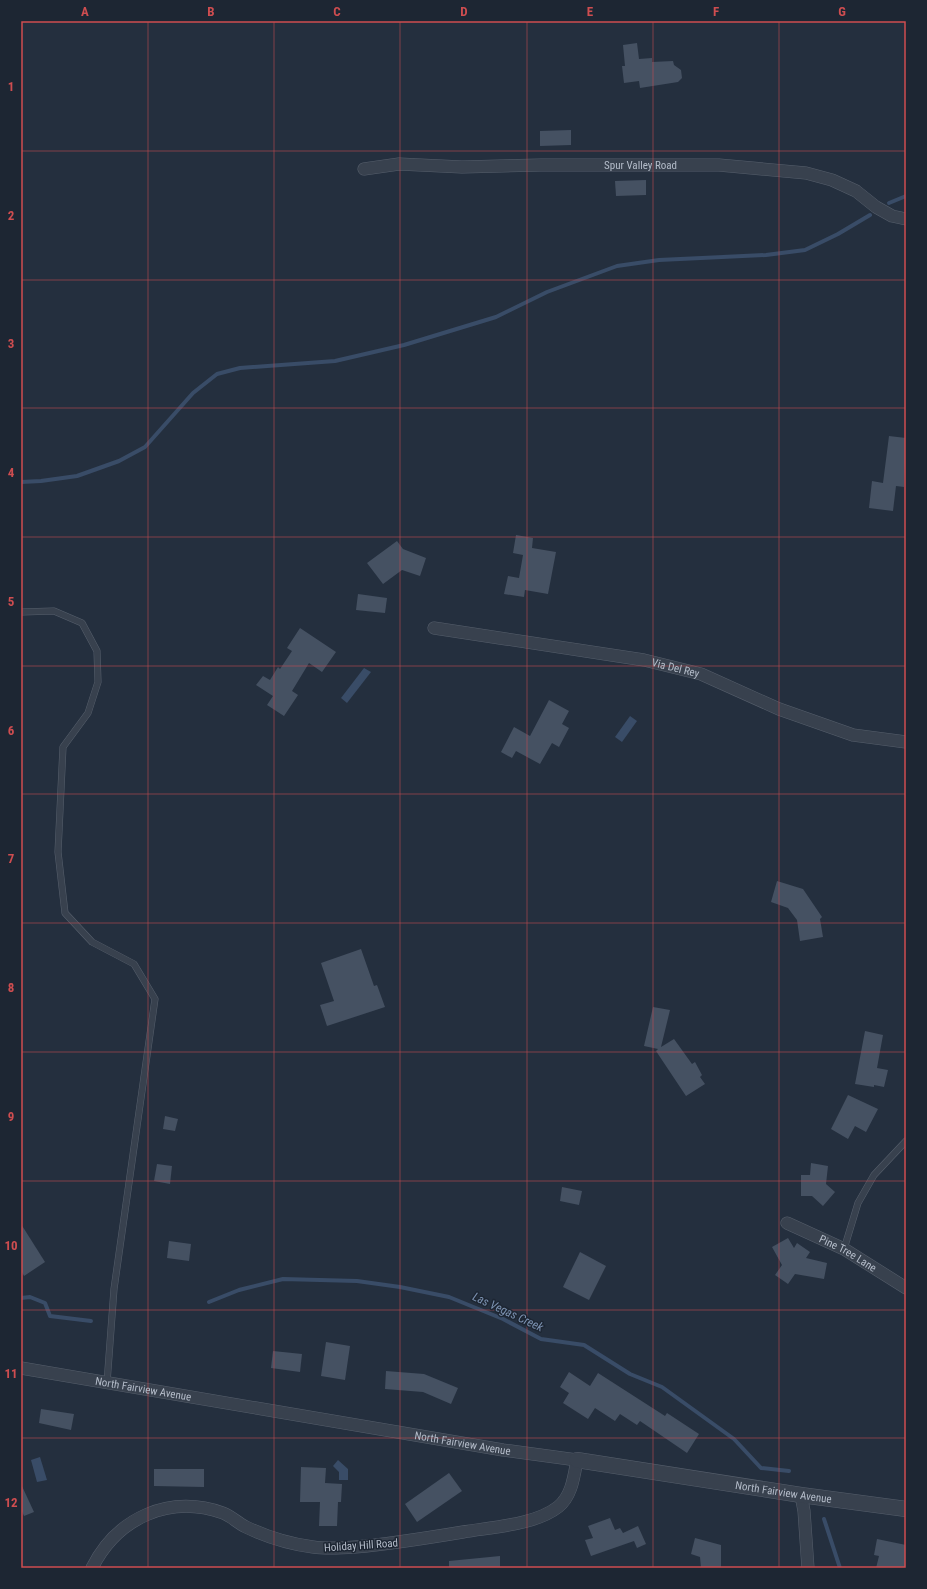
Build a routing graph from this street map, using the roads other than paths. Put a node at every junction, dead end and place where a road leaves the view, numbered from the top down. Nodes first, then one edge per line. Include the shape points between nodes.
1 (364, 169) dead end
2 (906, 219) edge
3 (21, 612) edge
4 (434, 628) dead end
5 (906, 742) edge
6 (906, 1141) edge
7 (786, 1223) dead end
8 (844, 1248) junction
9 (906, 1288) edge
10 (21, 1368) edge
11 (108, 1383) junction
12 (576, 1460) junction
13 (801, 1495) junction
14 (906, 1509) edge
15 (92, 1568) edge
16 (808, 1568) edge

1 - 2 street, Spur Valley Road via 399,164 462,167 712,165 806,173 832,180 856,191 892,216
3 - 11 lane via 54,611 82,623 97,651 98,682 88,713 63,747 58,852 65,912 92,942 134,964 155,999 114,1289
4 - 5 street, Via Del Rey via 644,660 701,674 779,710 853,735
6 - 8 lane via 874,1175 858,1203
7 - 8 street, Pine Tree Lane
8 - 9 street, Pine Tree Lane
10 - 11 street, North Fairview Avenue
11 - 12 street, North Fairview Avenue via 495,1449
12 - 13 street, North Fairview Avenue
12 - 15 street, Holiday Hill Road via 572,1486 563,1502 549,1512 524,1522 390,1544 329,1548 290,1542 246,1526 224,1514 204,1508 181,1506 159,1509 138,1518 120,1530 102,1549
13 - 14 street, North Fairview Avenue
13 - 16 street

